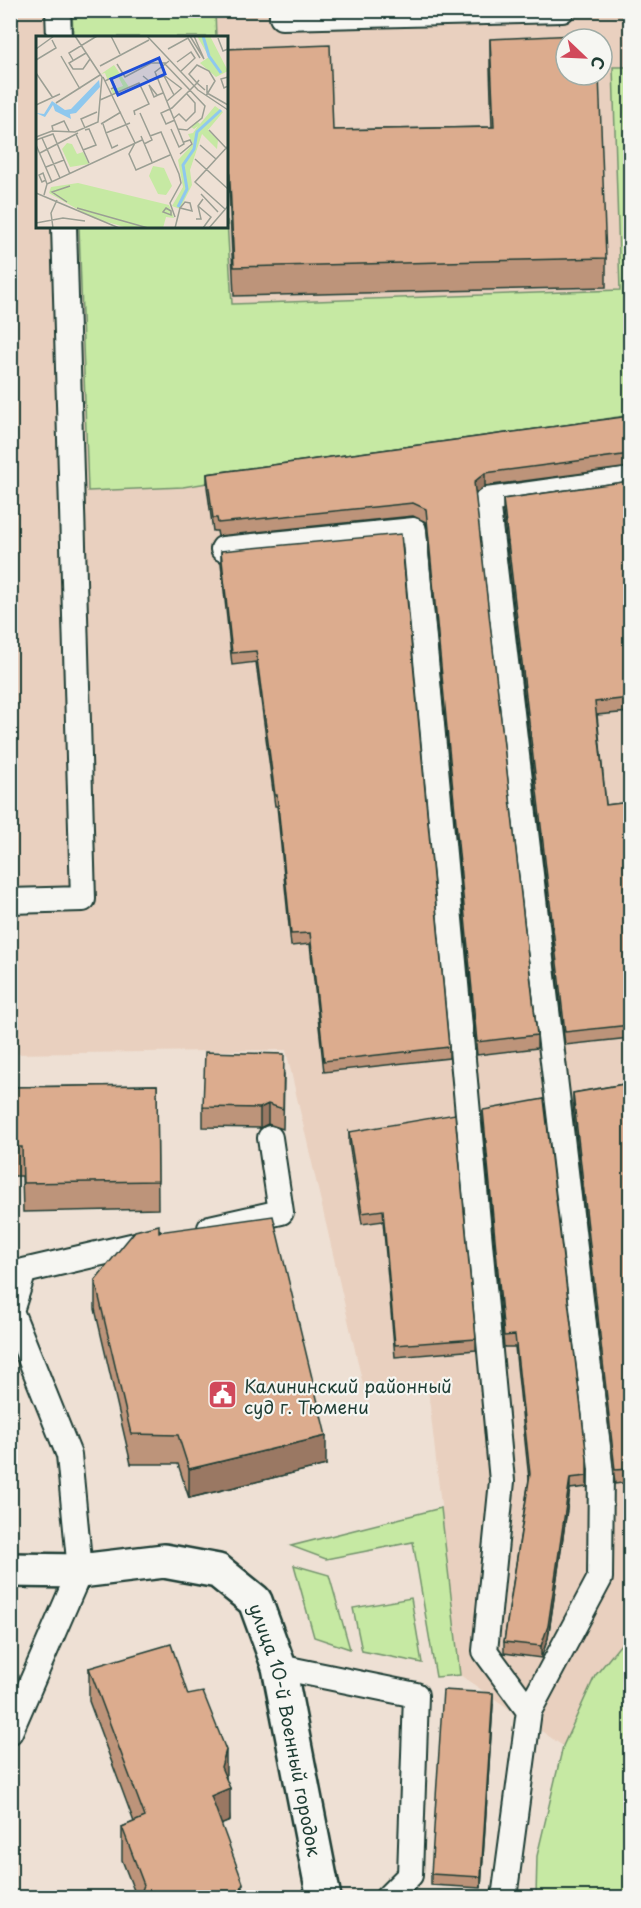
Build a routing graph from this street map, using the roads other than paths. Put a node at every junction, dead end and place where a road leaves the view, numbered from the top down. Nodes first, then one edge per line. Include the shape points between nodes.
1 (58, 10) edge
2 (282, 10) edge
3 (562, 10) edge
4 (59, 36) edge
5 (64, 228) edge
6 (630, 480) edge
7 (223, 549) edge
8 (10, 901) edge
9 (270, 1138) dead end
10 (10, 1570) edge
11 (80, 1570) junction
12 (279, 1667) junction
13 (529, 1711) junction
14 (10, 1732) edge
15 (324, 1898) edge
16 (387, 1898) edge
17 (504, 1898) edge

1 - 4 lane
2 - 3 lane via 282,17
5 - 8 lane via 82,900
6 - 13 lane via 487,500 601,1469 600,1578
7 - 13 lane via 414,530 502,1482 485,1651
9 - 11 lane via 281,1212 24,1271 11,1311 69,1455
10 - 11 street, улица 10-й Военный городок
11 - 12 street, улица 10-й Военный городок via 164,1561 218,1572 255,1601
11 - 14 lane
12 - 15 street, улица 10-й Военный городок
12 - 16 lane via 416,1695 410,1875
13 - 17 lane

